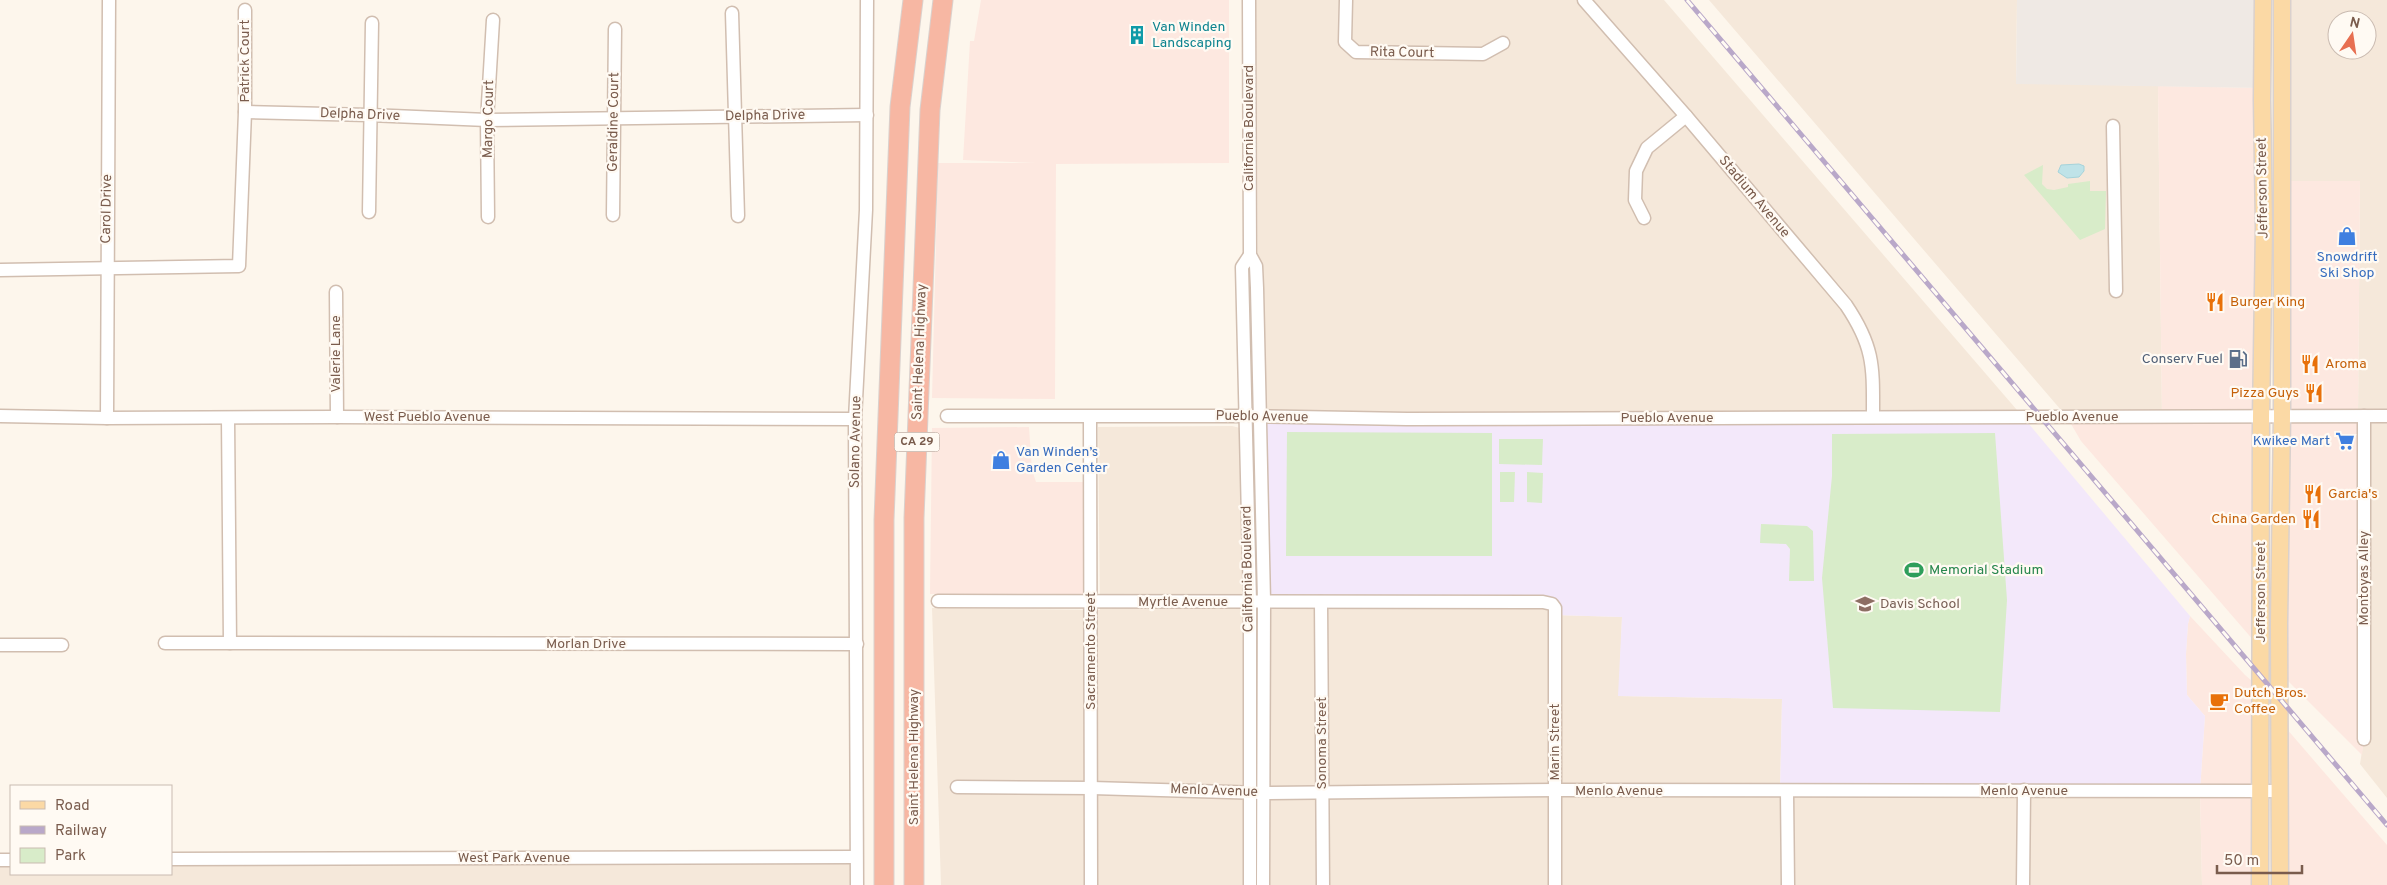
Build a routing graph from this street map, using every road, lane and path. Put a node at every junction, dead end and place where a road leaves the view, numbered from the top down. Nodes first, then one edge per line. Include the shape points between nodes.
1 (109, 0) edge
2 (867, 0) edge
3 (912, 0) edge
4 (943, 0) edge
5 (1249, 0) edge
6 (1346, 0) edge
7 (1584, 0) edge
8 (2263, 0) edge
9 (2282, 0) edge
10 (245, 10) dead end
11 (732, 13) dead end
12 (493, 20) dead end
13 (372, 23) dead end
14 (615, 29) dead end
15 (1503, 43) dead end
16 (245, 112) junction
17 (369, 115) junction
18 (867, 115) junction
19 (736, 116) junction
20 (1686, 116) junction
21 (487, 120) junction
22 (615, 120) junction
23 (2113, 126) dead end
24 (369, 212) dead end
25 (613, 214) dead end
26 (738, 216) dead end
27 (488, 217) dead end
28 (1644, 218) dead end
29 (1250, 256) junction
30 (107, 269) junction
31 (0, 270) edge
32 (2116, 291) dead end
33 (336, 292) dead end
34 (0, 416) edge
35 (947, 416) dead end
36 (1244, 416) junction
37 (2364, 416) junction
38 (2387, 416) edge
39 (337, 417) junction
40 (1090, 417) junction
41 (1259, 417) junction
42 (1873, 417) junction
43 (2261, 417) junction
44 (2282, 417) junction
45 (107, 418) junction
46 (228, 418) junction
47 (854, 419) junction
48 (1091, 601) junction
49 (938, 602) dead end
50 (1250, 602) junction
51 (1264, 602) junction
52 (1321, 602) junction
53 (1548, 603) joint
54 (165, 643) dead end
55 (230, 643) junction
56 (0, 644) edge
57 (856, 644) junction
58 (62, 645) dead end
59 (2364, 739) dead end
60 (957, 787) dead end
61 (1092, 788) junction
62 (1556, 790) junction
63 (2024, 790) junction
64 (1322, 791) junction
65 (2259, 791) junction
66 (2280, 791) junction
67 (1787, 792) junction
68 (1256, 793) junction
69 (856, 857) junction
70 (172, 859) edge
71 (857, 885) edge
72 (884, 885) edge
73 (914, 885) edge
74 (1091, 885) edge
75 (1250, 885) edge
76 (1263, 885) edge
77 (1323, 885) edge
78 (1555, 885) edge
79 (1788, 885) edge
80 (2023, 885) edge
81 (2260, 885) edge
82 (2280, 885) edge

1 - 30 street, Carol Drive
2 - 18 street, Solano Avenue
3 - 72 highway, CA 29 via 900,107 886,443
4 - 73 highway, Saint Helena Highway / CA 29 via 930,110 914,518
5 - 29 street, California Boulevard
6 - 15 street, Rita Court via 1345,42 1356,52 1483,54
7 - 20 street, Stadium Avenue
8 - 43 main road, Jefferson Street
9 - 44 main road, Jefferson Street
10 - 16 street, Patrick Court
11 - 19 street
12 - 21 street, Margo Court
13 - 17 street
14 - 22 street, Geraldine Court
16 - 17 street, Delpha Drive
16 - 30 street via 239,266
17 - 21 street, Delpha Drive
17 - 24 street
18 - 19 street, Delpha Drive
18 - 47 street, Solano Avenue via 866,233
19 - 22 street, Delpha Drive
19 - 26 street
20 - 28 street via 1648,148 1636,171 1635,200
20 - 42 street, Stadium Avenue via 1846,305 1861,328 1870,352
21 - 22 street, Delpha Drive
21 - 27 street, Margo Court
22 - 25 street, Geraldine Court
23 - 32 street
29 - 36 street, California Boulevard via 1242,267
29 - 41 street, California Boulevard via 1256,266
30 - 31 street
30 - 45 street, Carol Drive
33 - 39 street, Valerie Lane
34 - 45 street, West Pueblo Avenue
35 - 40 street, Pueblo Avenue
36 - 40 street, Pueblo Avenue
36 - 41 street, Pueblo Avenue
36 - 50 street, California Boulevard
37 - 38 street, Pueblo Avenue
37 - 44 street, Pueblo Avenue
37 - 59 street, Montoyas Alley
39 - 46 street, West Pueblo Avenue
39 - 47 street, West Pueblo Avenue
40 - 48 street, Sacramento Street
41 - 42 street, Pueblo Avenue
41 - 51 street, California Boulevard
42 - 43 street, Pueblo Avenue
43 - 44 street, Pueblo Avenue
43 - 65 main road, Jefferson Street
44 - 66 main road, Jefferson Street
45 - 46 street, West Pueblo Avenue
46 - 55 street
47 - 57 street, Solano Avenue
48 - 49 street, Myrtle Avenue
48 - 50 street, Myrtle Avenue
48 - 61 street, Sacramento Street
50 - 51 street, Myrtle Avenue
50 - 68 street, California Boulevard
51 - 52 street, Myrtle Avenue
51 - 68 street, California Boulevard
52 - 53 street, Myrtle Avenue
52 - 64 street, Sonoma Street
53 - 62 street, Marin Street via 1554,608
54 - 55 street, Morlan Drive
55 - 57 street, Morlan Drive
56 - 58 street
57 - 69 street, Solano Avenue
60 - 61 street, Menlo Avenue
61 - 68 street, Menlo Avenue
61 - 74 street, Sacramento Street
62 - 64 street, Menlo Avenue
62 - 67 street, Menlo Avenue
62 - 78 street, Marin Street
63 - 65 street, Menlo Avenue
63 - 67 street, Menlo Avenue
63 - 80 street
64 - 68 street, Menlo Avenue
64 - 77 street, Sonoma Street
65 - 66 street, Menlo Avenue
65 - 81 main road, Jefferson Street
66 - 82 main road, Jefferson Street
67 - 79 street
68 - 75 street, California Boulevard
68 - 76 street, California Boulevard
69 - 70 street, West Park Avenue
69 - 71 street, Solano Avenue

